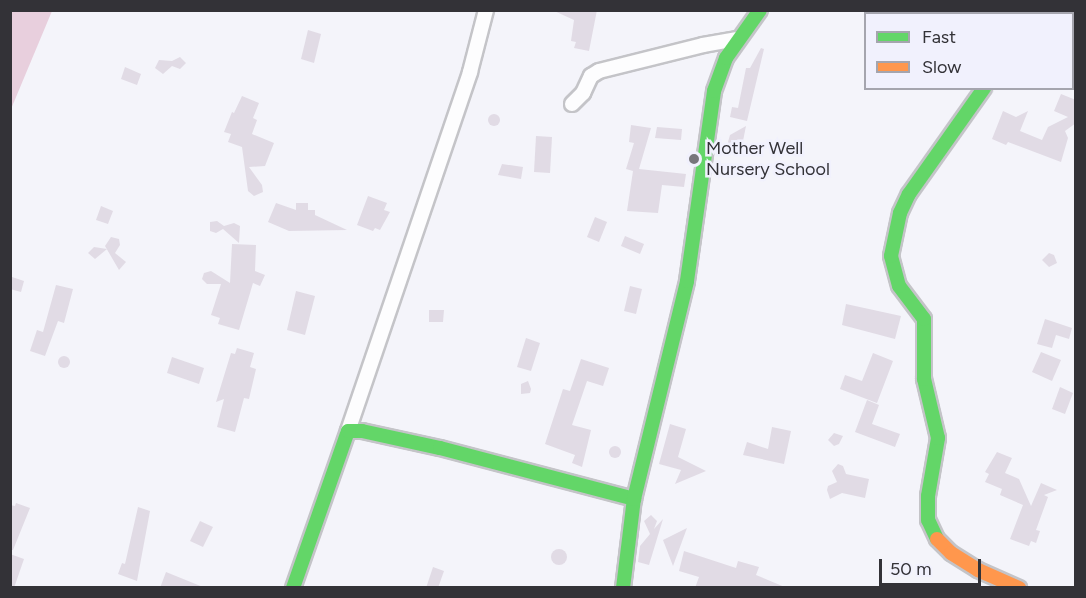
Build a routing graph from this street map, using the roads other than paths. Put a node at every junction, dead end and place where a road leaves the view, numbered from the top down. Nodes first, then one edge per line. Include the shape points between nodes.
1 (486, 10) edge
2 (760, 10) edge
3 (737, 39) junction
4 (983, 90) edge
5 (572, 104) dead end
6 (348, 431) junction
7 (634, 499) junction
8 (293, 588) edge
9 (623, 588) edge
10 (1019, 588) edge

1 - 6 street via 470,72
2 - 3 street
3 - 5 street via 598,71
3 - 7 street via 714,90 684,300
4 - 10 street via 909,194 900,213 891,256 899,286 924,319 924,379 938,438 928,496 928,520 933,535 951,553 978,570
6 - 7 street via 440,448
6 - 8 street
7 - 9 street

